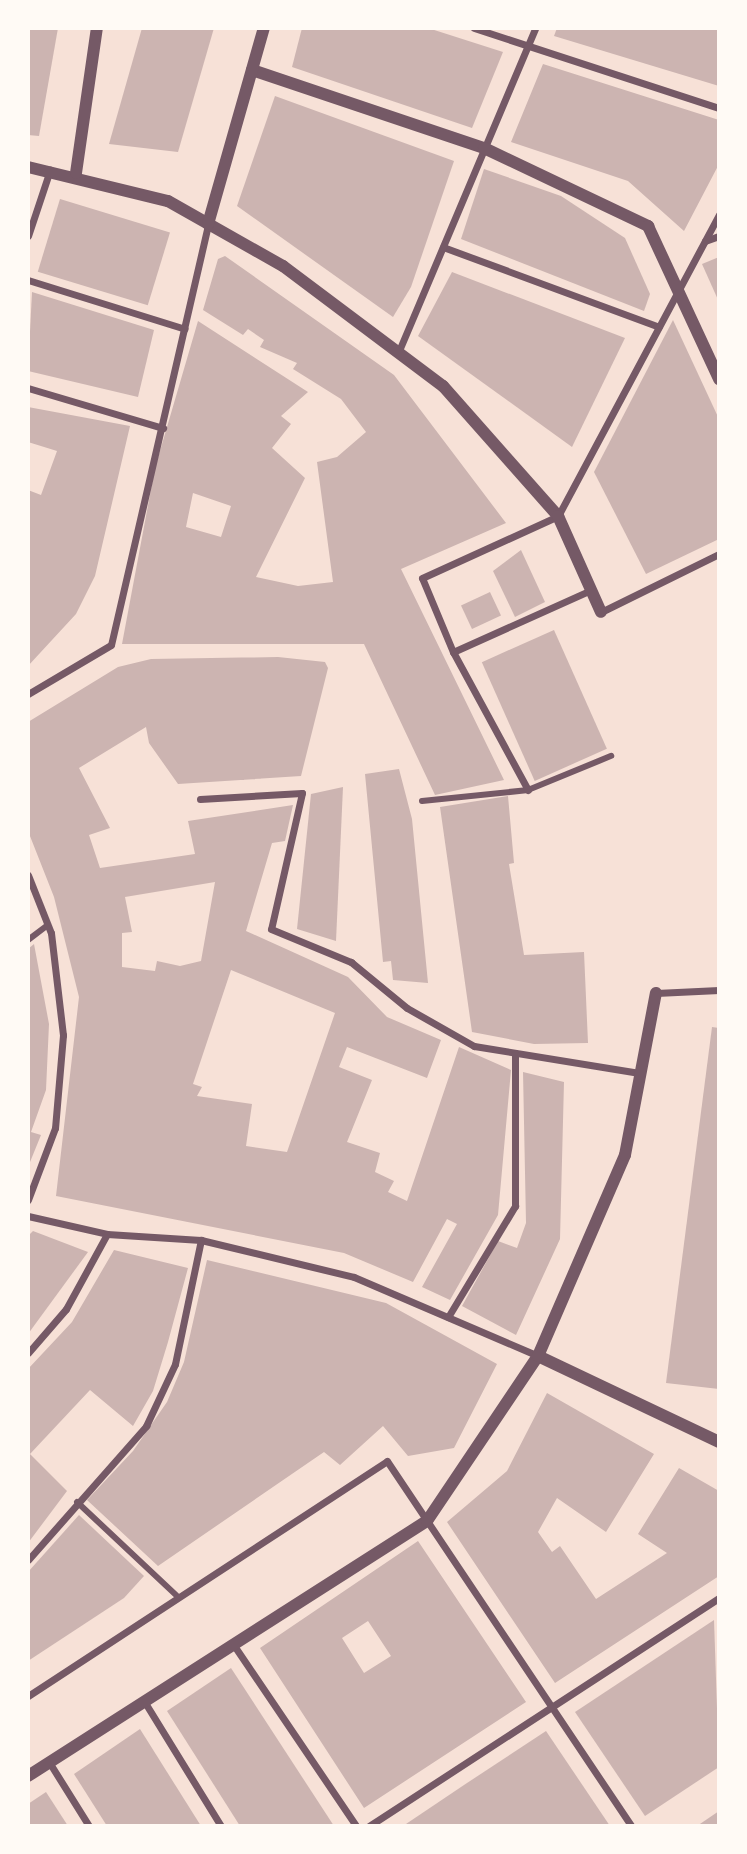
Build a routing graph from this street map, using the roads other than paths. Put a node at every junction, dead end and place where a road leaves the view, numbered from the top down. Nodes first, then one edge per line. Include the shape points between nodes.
1 (97, 28) edge
2 (264, 28) edge
3 (474, 28) edge
4 (535, 28) edge
5 (528, 44) junction
6 (252, 70) junction
7 (719, 108) edge
8 (485, 148) junction
9 (28, 167) edge
10 (50, 170) junction
11 (76, 173) junction
12 (719, 214) edge
13 (208, 223) junction
14 (28, 236) edge
15 (719, 236) edge
16 (704, 242) junction
17 (443, 247) junction
18 (28, 280) edge
19 (676, 295) junction
20 (659, 327) junction
21 (185, 329) junction
22 (397, 355) junction
23 (717, 372) edge
24 (28, 388) edge
25 (163, 428) junction
26 (558, 516) junction
27 (719, 554) edge
28 (591, 590) junction
29 (601, 612) joint
30 (453, 652) junction
31 (28, 694) edge
32 (611, 756) dead end
33 (528, 790) junction
34 (200, 799) dead end
35 (422, 801) dead end
36 (28, 875) edge
37 (48, 925) junction
38 (28, 940) edge
39 (719, 990) edge
40 (656, 993) joint
41 (515, 1053) junction
42 (638, 1073) junction
43 (28, 1200) edge
44 (28, 1216) edge
45 (107, 1234) junction
46 (201, 1240) junction
47 (448, 1317) junction
48 (28, 1353) edge
49 (538, 1356) junction
50 (719, 1442) edge
51 (77, 1502) junction
52 (427, 1521) junction
53 (28, 1560) edge
54 (176, 1595) junction
55 (719, 1598) edge
56 (233, 1643) junction
57 (28, 1696) edge
58 (144, 1700) junction
59 (549, 1706) junction
60 (49, 1762) junction
61 (28, 1776) edge
62 (89, 1826) edge
63 (221, 1826) edge
64 (356, 1826) edge
65 (369, 1826) edge
66 (631, 1826) edge

1 - 11 street
2 - 6 street
3 - 5 street
4 - 5 street
5 - 7 street
5 - 8 street
6 - 8 street
6 - 13 street
8 - 17 street
8 - 19 street via 648,226
9 - 10 street
10 - 11 street
10 - 14 street
11 - 13 street via 168,201
12 - 16 street
13 - 21 street
13 - 22 street via 283,267
15 - 16 street
16 - 19 street
17 - 20 street
17 - 22 street
18 - 21 street
19 - 20 street
19 - 23 street
20 - 26 street
21 - 25 street
22 - 26 street via 443,386
24 - 25 street
25 - 31 street via 111,645
26 - 28 street
26 - 30 street via 422,578
27 - 29 street
28 - 29 street
28 - 30 street
30 - 33 street
32 - 33 street
33 - 35 street
34 - 41 street via 302,793 271,929 351,962 407,1008 474,1046
36 - 37 street
37 - 38 street
37 - 43 street via 63,1035 55,1128
39 - 40 street
40 - 42 street
41 - 42 street
41 - 47 street via 514,1206
42 - 49 street via 625,1155
44 - 45 street
45 - 46 street
45 - 48 street via 66,1309
46 - 47 street via 354,1277
46 - 51 street via 175,1364 146,1426
47 - 49 street
49 - 50 street
49 - 52 street
51 - 53 street
51 - 54 street
52 - 54 street via 387,1461
52 - 56 street
52 - 59 street
54 - 57 street
55 - 59 street
56 - 58 street
56 - 64 street
58 - 60 street
58 - 63 street
59 - 65 street
59 - 66 street
60 - 61 street
60 - 62 street

